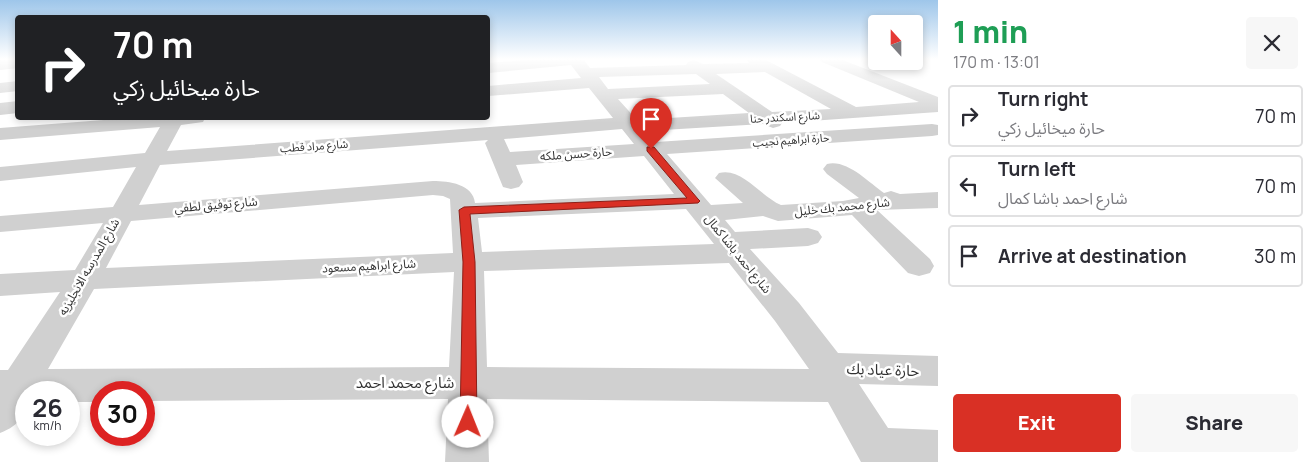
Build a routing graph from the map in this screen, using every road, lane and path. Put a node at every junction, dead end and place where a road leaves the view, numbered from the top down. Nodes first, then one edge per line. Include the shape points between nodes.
1 (549, 81) edge
2 (594, 81) edge
3 (653, 81) edge
4 (720, 81) edge
5 (794, 81) edge
6 (881, 81) edge
7 (15, 86) edge
8 (0, 88) edge
9 (727, 88) junction
10 (490, 91) edge
11 (938, 105) edge
12 (15, 107) edge
13 (0, 109) edge
14 (853, 113) junction
15 (767, 118) junction
16 (159, 120) edge
17 (180, 120) edge
18 (630, 124) junction
19 (490, 125) edge
20 (932, 130) dead end
21 (0, 134) edge
22 (796, 140) junction
23 (651, 149) junction
24 (151, 159) junction
25 (502, 159) junction
26 (835, 169) dead end
27 (0, 174) edge
28 (727, 178) dead end
29 (511, 182) dead end
30 (931, 197) edge
31 (869, 205) junction
32 (700, 207) junction
33 (464, 210) junction
34 (755, 210) dead end
35 (120, 213) junction
36 (0, 224) edge
37 (808, 237) dead end
38 (733, 247) junction
39 (469, 262) junction
40 (919, 266) dead end
41 (85, 279) junction
42 (0, 285) edge
43 (938, 372) edge
44 (834, 377) junction
45 (469, 383) junction
46 (7, 395) edge
47 (938, 450) edge
48 (880, 455) edge
49 (467, 462) edge

1 - 10 street
2 - 18 street, شارع احمد باشا كمال
3 - 9 street
4 - 9 street
5 - 14 street
6 - 11 street
7 - 8 street
9 - 15 street
11 - 14 street, شارع اسكندر حنا
12 - 13 street
14 - 15 street, شارع اسكندر حنا
15 - 18 street, شارع اسكندر حنا
15 - 22 street
16 - 21 street
17 - 24 street, شارع المدرسه الانجليزيه
18 - 19 street, شارع مراد قطب via 564,119
18 - 23 street, شارع احمد باشا كمال
19 - 24 street, شارع مراد قطب
19 - 25 street
20 - 22 street, حارة ابراهيم نجيب
22 - 23 street, حارة ابراهيم نجيب
23 - 25 street, حارة حسن ملكه
23 - 32 street, شارع احمد باشا كمال
24 - 27 street, شارع مراد قطب
24 - 35 street, شارع المدرسه الانجليزيه
25 - 29 street
26 - 31 street
28 - 31 street, شارع محمد بك خليل via 773,212
30 - 31 street, شارع محمد بك خليل
31 - 40 street
32 - 33 street
32 - 34 street
32 - 38 street, شارع احمد باشا كمال
33 - 35 street, شارع توفيق لطفي via 462,197 456,191 432,188
33 - 39 street
35 - 36 street, شارع توفيق لطفي
35 - 41 street, شارع المدرسه الانجليزيه
37 - 38 street, شارع ابراهيم مسعود
38 - 39 street, شارع ابراهيم مسعود
38 - 44 street, شارع احمد باشا كمال via 787,312
39 - 41 street, شارع ابراهيم مسعود
39 - 45 street
41 - 42 street, شارع ابراهيم مسعود
41 - 46 street, شارع المدرسه الانجليزيه
43 - 44 street, حارة عياد بك
44 - 45 street, شارع محمد احمد
44 - 48 street, شارع احمد باشا كمال
45 - 46 street, شارع محمد احمد
45 - 49 street
47 - 48 street

